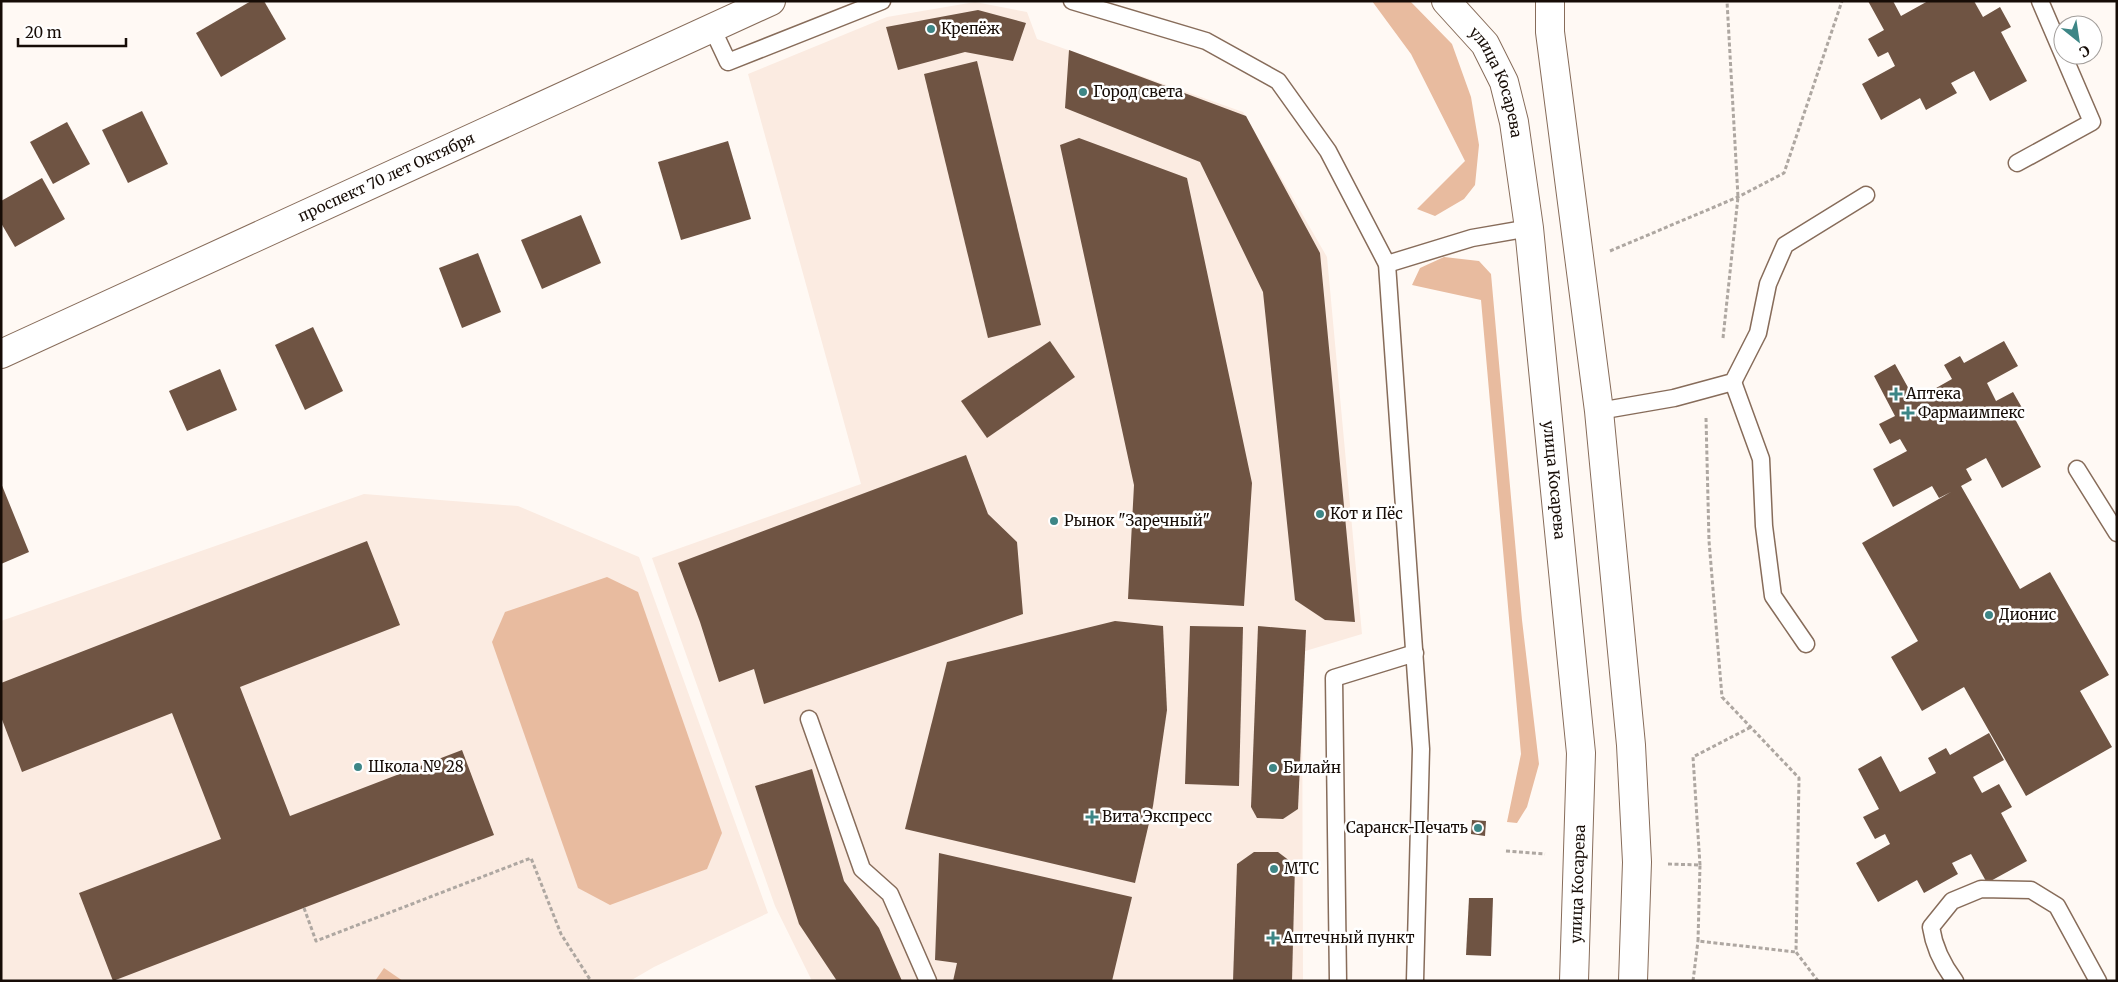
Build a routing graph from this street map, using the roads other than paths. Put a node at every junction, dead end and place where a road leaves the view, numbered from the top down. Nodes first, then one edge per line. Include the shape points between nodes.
1 (771, 1) edge
2 (882, 1) edge
3 (1072, 1) edge
4 (1446, 1) edge
5 (1550, 1) edge
6 (2040, 1) edge
7 (712, 28) junction
8 (2017, 163) dead end
9 (1866, 196) dead end
10 (1529, 228) junction
11 (1387, 264) junction
12 (1, 354) edge
13 (1733, 382) junction
14 (1599, 411) junction
15 (2077, 469) dead end
16 (2117, 532) edge
17 (1806, 644) dead end
18 (1415, 653) junction
19 (810, 720) dead end
20 (928, 981) edge
21 (1338, 981) edge
22 (1415, 981) edge
23 (1574, 981) edge
24 (1633, 981) edge
25 (1955, 981) edge
26 (2098, 981) edge

1 - 7 main road, проспект 70 лет Октября
2 - 7 lane via 728,62
3 - 11 lane via 1206,41 1278,81 1328,151
4 - 10 main road, улица Косарева via 1485,44 1504,82 1514,122
5 - 14 main road via 1550,32
6 - 8 lane via 2092,122
7 - 12 main road, проспект 70 лет Октября
9 - 13 lane via 1785,245 1768,284 1758,333
10 - 11 lane via 1472,238
10 - 23 main road, улица Косарева via 1581,753
11 - 18 lane
13 - 14 lane via 1674,398
13 - 17 lane via 1761,459 1764,526 1773,596
14 - 24 main road via 1632,745 1637,862
15 - 16 lane
18 - 21 lane via 1334,678
18 - 22 lane via 1422,749
19 - 20 lane via 862,869 890,894
25 - 26 lane via 1933,943 1931,927 1952,901 1982,889 2010,888 2031,890 2057,906

